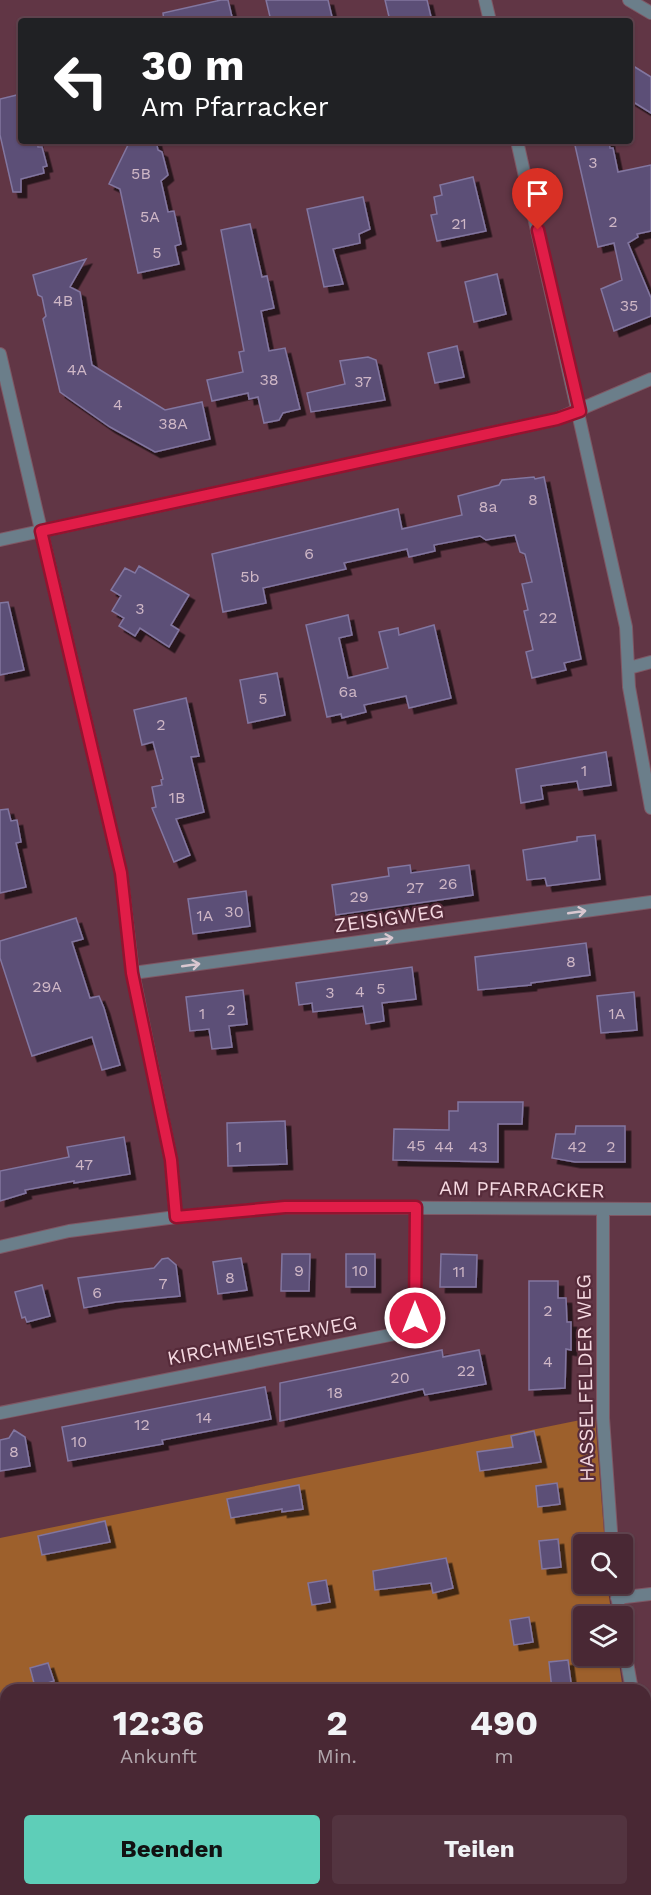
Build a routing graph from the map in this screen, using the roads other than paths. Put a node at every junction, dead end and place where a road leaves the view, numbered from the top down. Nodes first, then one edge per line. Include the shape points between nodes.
1 (485, 0) edge
2 (629, 0) edge
3 (651, 13) edge
4 (488, 18) edge
5 (518, 144) edge
6 (0, 354) edge
7 (651, 379) edge
8 (580, 411) junction
9 (41, 531) junction
10 (0, 540) edge
11 (651, 662) edge
12 (629, 668) junction
13 (651, 808) edge
14 (651, 902) edge
15 (132, 973) junction
16 (416, 1207) junction
17 (603, 1209) junction
18 (651, 1209) edge
19 (176, 1217) junction
20 (0, 1247) edge
21 (0, 1413) edge
22 (611, 1534) edge
23 (616, 1594) edge
24 (651, 1594) edge
25 (616, 1598) junction
26 (618, 1606) edge
27 (628, 1666) edge
28 (631, 1684) edge

1 - 4 street
2 - 3 street
5 - 8 street
6 - 9 street
7 - 8 street
8 - 9 street
8 - 12 street via 626,627
9 - 10 street
9 - 15 street via 121,873
11 - 12 street
12 - 13 street
15 -> 14 street, ZEISIGWEG
15 - 19 street via 171,1160
16 - 17 street, AM PFARRACKER
16 - 19 street, AM PFARRACKER via 285,1207
16 - 21 street, KIRCHMEISTERWEG via 415,1318 405,1332
17 - 18 street, AM PFARRACKER
17 - 22 street, HASSELFELDER WEG via 603,1418
19 - 20 street, AM PFARRACKER via 69,1231
23 - 25 street
24 - 25 street
25 - 26 street
27 - 28 street

